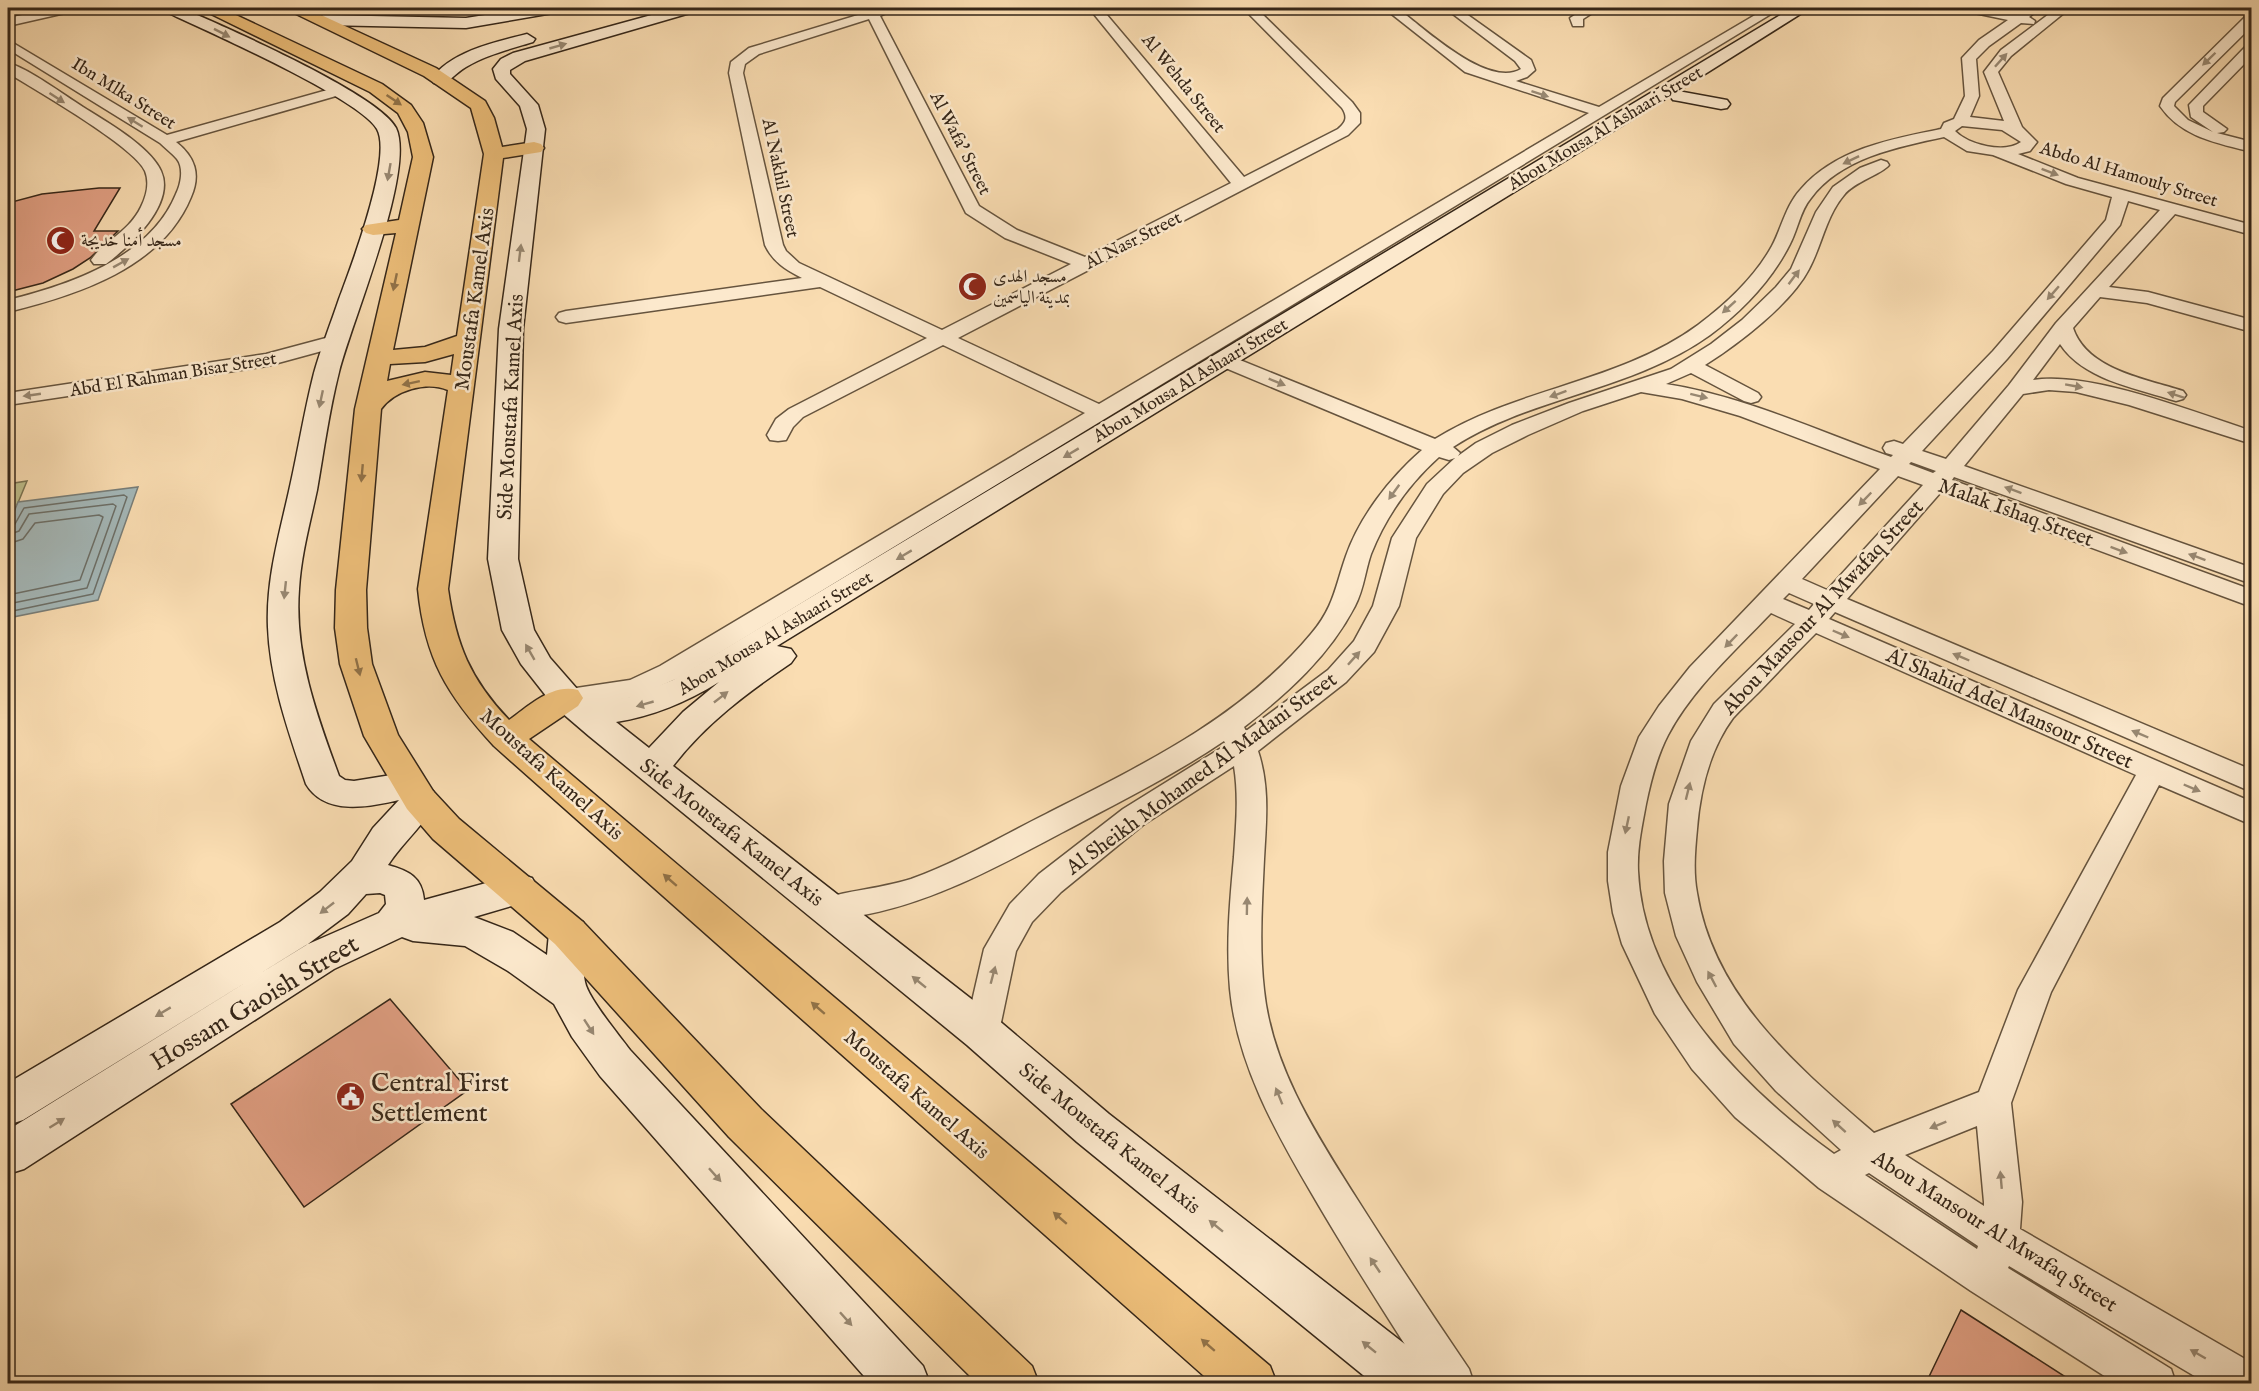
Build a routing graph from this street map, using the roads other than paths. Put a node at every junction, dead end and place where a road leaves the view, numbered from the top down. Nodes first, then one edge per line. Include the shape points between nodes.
1 (44, 8) edge
2 (70, 8) edge
3 (169, 8) edge
4 (210, 8) edge
5 (378, 8) edge
6 (553, 8) edge
7 (642, 8) edge
8 (692, 8) edge
9 (892, 8) edge
10 (1095, 8) edge
11 (1249, 8) edge
12 (1390, 8) edge
13 (1451, 8) edge
14 (1594, 8) edge
15 (1802, 8) edge
16 (1820, 8) edge
17 (1968, 8) edge
18 (1994, 8) edge
19 (2064, 8) edge
20 (1764, 10) edge
21 (2026, 13) edge
22 (309, 14) edge
23 (873, 14) junction
24 (8, 16) edge
25 (513, 16) junction
26 (2252, 18) edge
27 (2046, 21) junction
28 (8, 22) edge
29 (413, 23) junction
30 (1578, 23) dead end
31 (581, 25) junction
32 (562, 28) dead end
33 (543, 32) dead end
34 (8, 44) edge
35 (2252, 48) edge
36 (1726, 65) junction
37 (8, 67) edge
38 (1524, 74) junction
39 (1503, 78) junction
40 (1542, 78) dead end
41 (440, 79) junction
42 (2186, 82) junction
43 (2214, 87) junction
44 (338, 91) junction
45 (1598, 94) dead end
46 (1621, 100) junction
47 (1721, 104) dead end
48 (1666, 106) junction
49 (2168, 109) junction
50 (1600, 112) junction
51 (2196, 112) junction
52 (2016, 131) junction
53 (1957, 133) junction
54 (165, 140) junction
55 (2252, 140) edge
56 (2252, 147) edge
57 (534, 148) junction
58 (2025, 148) junction
59 (1996, 151) junction
60 (494, 154) junction
61 (1241, 183) junction
62 (2120, 195) junction
63 (2170, 209) junction
64 (2252, 215) edge
65 (408, 225) junction
66 (372, 228) junction
67 (2252, 230) edge
68 (1086, 264) junction
69 (2075, 269) junction
70 (2123, 279) junction
71 (820, 281) junction
72 (11, 302) edge
73 (2252, 314) edge
74 (566, 317) dead end
75 (2252, 326) edge
76 (8, 327) edge
77 (2062, 327) junction
78 (942, 337) junction
79 (469, 339) junction
80 (337, 341) junction
81 (2000, 355) junction
82 (379, 356) junction
83 (1242, 358) junction
84 (1692, 365) junction
85 (2035, 366) junction
86 (328, 369) junction
87 (1641, 386) junction
88 (462, 387) junction
89 (2016, 389) junction
90 (8, 399) edge
91 (368, 409) junction
92 (1099, 412) junction
93 (8, 414) edge
94 (2252, 420) edge
95 (778, 435) dead end
96 (2252, 438) edge
97 (1445, 442) junction
98 (1475, 454) junction
99 (1902, 460) junction
100 (1943, 475) junction
101 (2252, 577) edge
102 (1777, 592) junction
103 (2252, 599) edge
104 (1821, 611) junction
105 (566, 699) junction
106 (1236, 735) junction
107 (506, 738) junction
108 (652, 769) junction
109 (2151, 771) junction
110 (2252, 782) edge
111 (415, 793) junction
112 (2252, 814) edge
113 (353, 883) junction
114 (519, 889) junction
115 (829, 909) junction
116 (393, 924) junction
117 (569, 933) junction
118 (569, 992) junction
119 (981, 1032) junction
120 (1993, 1103) junction
121 (8, 1106) edge
122 (1869, 1152) junction
123 (8, 1154) edge
124 (1832, 1176) junction
125 (2000, 1239) junction
126 (1985, 1277) junction
127 (905, 1383) edge
128 (1014, 1383) edge
129 (1252, 1383) edge
130 (1415, 1383) edge
131 (1454, 1383) edge
132 (2156, 1383) edge
133 (2248, 1383) edge

1 - 24 street
2 - 28 street
3 -> 44 street
4 -> 65 main road via 376,88 402,105 418,127 423,157
5 - 29 street
6 - 25 street
7 - 31 street
57 -> 8 street, Side Moustafa Kamel Axis via 536,129 529,105 502,75 503,66 527,55
9 - 23 street, Al Nakhil Street
10 - 61 street, Al Wehda Street
11 - 61 street, Al Nasr Street via 1347,105 1354,120 1343,132
12 - 39 street via 1470,69
13 - 38 street via 1526,63 1528,70
14 - 30 street via 1576,18
15 - 36 street, Abou Mousa Al Ashaari Street
16 - 36 street, Abou Mousa Al Ashaari Street
17 - 21 street
18 - 21 street
19 - 27 street
20 - 46 street
21 - 27 street
21 - 53 street via 1969,58 1972,96
22 - 29 street
22 - 41 main road, Moustafa Kamel Axis
23 - 68 street, Al Wafa' Street via 972,209 998,227
23 - 71 street, Al Nakhil Street via 754,51 735,67 774,245 784,262
25 - 29 street via 466,23
25 - 33 street via 468,31 464,36 493,41
26 -> 42 street
52 -> 27 street via 1991,72 2006,53
31 - 32 street
31 - 41 street via 488,51 456,66
54 -> 34 street, Ibn Mlka Street
35 - 43 street
36 - 48 street, Abou Mousa Al Ashaari Street
36 - 83 street, Abou Mousa Al Ashaari Street
37 -> 72 street, Ibn Mlka Street via 143,158 153,171 155,187 153,202 141,219 124,241 101,260
38 - 39 street
38 - 39 street via 1489,62
38 - 40 street
39 -> 50 street
41 - 60 main road, Moustafa Kamel Axis via 479,105
42 - 43 street
42 - 49 street via 2168,101
43 - 51 street via 2196,105
44 - 54 street
44 -> 66 street via 379,118 388,130 391,161
45 - 46 street
46 - 50 street
47 - 48 street
48 - 83 street, Abou Mousa Al Ashaari Street via 1434,252
49 - 51 street
49 - 56 street via 2193,128
50 - 92 street
51 - 55 street via 2211,125
52 - 53 street via 1988,123
52 - 58 street via 2030,142
53 - 59 street
84 -> 53 street, Al Sheikh Mohamed Al Madani Street via 1749,324 1783,291 1800,270 1824,212 1839,190 1866,171 1922,152
53 -> 97 street, Al Sheikh Mohamed Al Madani Street via 1896,143 1825,175 1798,205 1783,242 1756,282 1684,343 1635,368 1562,392
72 -> 54 street, Ibn Mlka Street via 91,279 152,241 176,212 189,177 186,160
57 - 60 main road
105 -> 57 street, Side Moustafa Kamel Axis via 537,664 518,630 503,559 511,329
58 - 59 street
58 - 64 street, Abdo Al Hamouly Street via 2098,176
59 -> 62 street, Abdo Al Hamouly Street
60 - 79 main road, Moustafa Kamel Axis
61 - 68 street, Al Nasr Street
62 - 63 street, Abdo Al Hamouly Street
62 - 69 street, Abou Mansour Al Mwafaq Street via 2114,221
63 - 67 street, Abdo Al Hamouly Street
63 - 70 street, Abou Mansour Al Mwafaq Street
65 - 66 main road
65 -> 82 main road
66 - 80 street
68 - 78 street, Al Nasr Street
69 - 70 street
69 -> 81 street, Abou Mansour Al Mwafaq Street
70 - 73 street
70 - 75 street via 2148,298
70 - 77 street, Abou Mansour Al Mwafaq Street
71 - 74 street
71 - 78 street, Al Nakhil Street
72 - 76 street
77 - 85 street, Abou Mansour Al Mwafaq Street
94 -> 77 street via 2102,368 2074,350
78 - 92 street, Al Nakhil Street
78 - 95 street, Al Nasr Street via 796,413
79 - 82 main road via 425,355
79 - 88 main road, Moustafa Kamel Axis
80 - 86 street
80 -> 90 street, Abd El Rahman Bisar Street via 267,360
81 - 85 street
81 - 99 street, Abou Mansour Al Mwafaq Street
82 - 91 main road
83 - 97 street
83 -> 105 street, Abou Mousa Al Ashaari Street via 685,688 662,699 611,710 588,709
108 -> 83 street, Abou Mousa Al Ashaari Street via 698,717 748,677
84 - 87 street, Al Sheikh Mohamed Al Madani Street
84 - 99 street, Malak Ishaq Street via 1744,395
85 - 89 street, Abou Mansour Al Mwafaq Street
86 - 93 street, Abd El Rahman Bisar Street via 280,372
86 -> 111 street via 287,564 283,604 292,684 324,784 332,792
87 - 98 street, Al Sheikh Mohamed Al Madani Street via 1550,417
87 -> 99 street, Malak Ishaq Street via 1709,399
88 -> 91 main road via 448,381 414,382 384,393
88 - 107 main road, Moustafa Kamel Axis via 433,589 435,620 443,650 458,681
89 -> 96 street via 2049,384 2076,386
89 - 100 street, Abou Mansour Al Mwafaq Street
91 -> 111 main road via 351,628 371,713
92 - 105 street via 650,682 619,692
97 - 98 street
97 -> 106 street, Al Sheikh Mohamed Al Madani Street via 1415,466 1392,492 1358,557 1349,590 1333,624
106 -> 98 street, Al Sheikh Mohamed Al Madani Street via 1337,676 1365,646 1386,606 1404,538 1418,513 1435,489
99 - 100 street, Malak Ishaq Street
99 -> 102 street, Abou Mansour Al Mwafaq Street
101 -> 100 street, Malak Ishaq Street
100 -> 103 street, Malak Ishaq Street
100 - 104 street, Abou Mansour Al Mwafaq Street
102 - 104 street, Al Shahid Adel Mansour Street
102 -> 124 street, Abou Mansour Al Mwafaq Street via 1699,673 1653,738 1637,778 1623,842 1623,880 1632,929 1679,1024 1748,1106
104 -> 109 street, Al Shahid Adel Mansour Street
110 -> 104 street, Al Shahid Adel Mansour Street
122 -> 104 street, Abou Mansour Al Mwafaq Street via 1788,1080 1746,1034 1713,982 1696,946 1681,893 1684,804 1705,741 1747,685
105 - 107 main road
105 - 108 street, Side Moustafa Kamel Axis
106 - 115 street, Al Sheikh Mohamed Al Madani Street via 1157,769 1002,850 905,893
119 -> 106 street, Al Sheikh Mohamed Al Madani Street via 1000,949 1021,913 1050,883
131 -> 106 street via 1358,1238 1288,1118 1265,1062 1249,1006 1246,945 1253,786
129 -> 107 main road, Moustafa Kamel Axis
108 - 115 street, Side Moustafa Kamel Axis
109 -> 112 street, Al Shahid Adel Mansour Street
109 - 120 street via 2036,990
111 - 113 street, Hossam Gaoish Street via 365,871
111 - 114 main road via 471,851
113 - 116 street via 389,879 404,889 405,906
113 -> 121 street, Hossam Gaoish Street via 294,933
114 - 116 street, Hossam Gaoish Street
114 - 117 main road
119 -> 115 street, Side Moustafa Kamel Axis
116 - 118 street via 446,926 474,933 512,952
123 -> 116 street, Hossam Gaoish Street via 320,957
117 - 118 street via 564,984
117 - 128 main road via 745,1123
118 -> 127 street via 615,1063
130 -> 119 street, Side Moustafa Kamel Axis via 1093,1128
120 -> 122 street
125 -> 120 street via 2003,1202
122 - 124 street
122 - 125 street, Abou Mansour Al Mwafaq Street
124 - 126 street, Abou Mansour Al Mwafaq Street
125 - 126 street
133 -> 125 street, Abou Mansour Al Mwafaq Street
126 - 132 street, Abou Mansour Al Mwafaq Street

